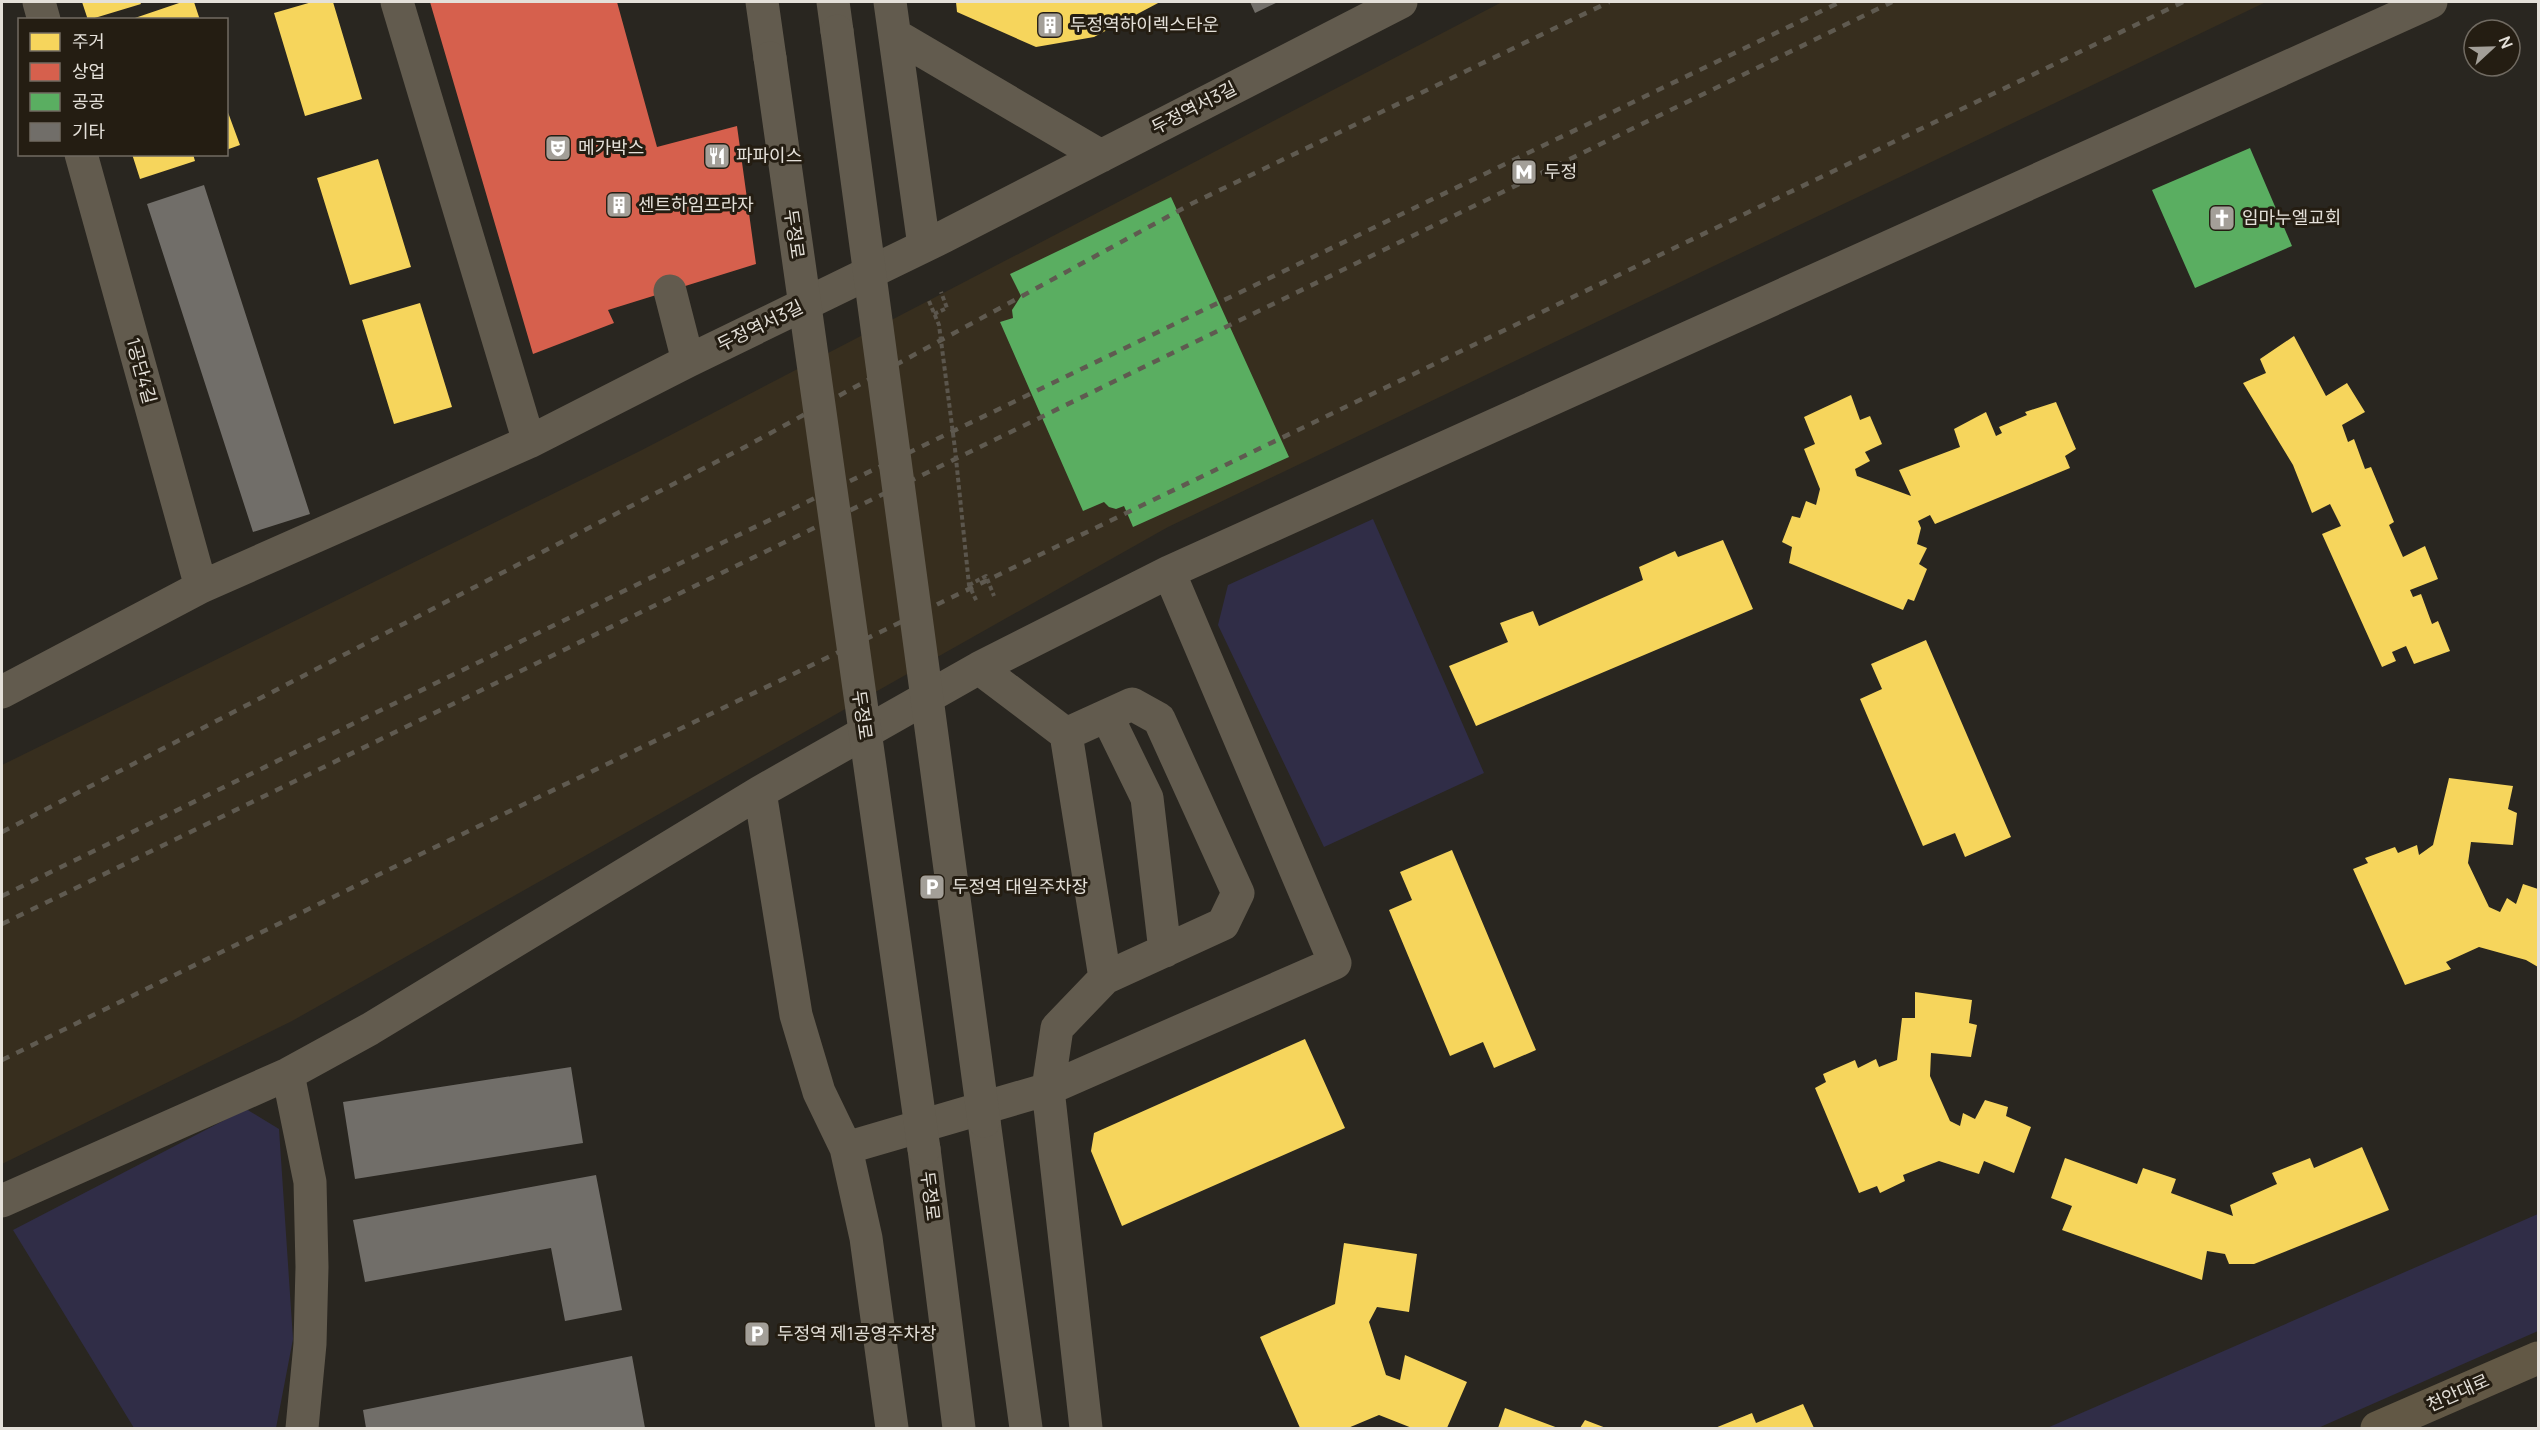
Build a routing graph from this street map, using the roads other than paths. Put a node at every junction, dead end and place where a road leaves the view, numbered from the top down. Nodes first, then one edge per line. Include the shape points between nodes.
1 (39, 2) edge
2 (398, 2) edge
3 (762, 2) edge
4 (890, 2) edge
5 (1401, 2) edge
6 (2432, 2) edge
7 (835, 16) edge
8 (43, 18) edge
9 (895, 35) junction
10 (82, 156) edge
11 (1101, 156) junction
12 (924, 246) junction
13 (670, 291) dead end
14 (688, 361) junction
15 (529, 442) junction
16 (1169, 572) junction
17 (201, 587) junction
18 (979, 669) junction
19 (2, 692) edge
20 (1107, 716) junction
21 (1066, 734) junction
22 (760, 792) junction
23 (1165, 951) junction
24 (1105, 978) junction
25 (288, 1074) junction
26 (1048, 1089) junction
27 (846, 1148) junction
28 (2, 1201) edge
29 (2538, 1358) edge
30 (302, 1428) edge
31 (892, 1428) edge
32 (960, 1428) edge
33 (1026, 1428) edge
34 (1086, 1428) edge
35 (2377, 1428) edge

1 - 8 street
2 - 15 street
3 - 32 street, 두정로, bridge
4 - 9 street
5 - 11 street, 두정역서3길
6 - 16 street
7 - 33 street, bridge
9 - 11 street
9 - 12 street
10 - 17 street, 1공단4길
11 - 12 street, 두정역서3길
12 - 14 street, 두정역서3길
13 - 14 street
14 - 15 street, 두정역서3길
15 - 17 street, 두정역서3길
16 - 18 street
16 - 26 street via 1335,963
17 - 19 street, 두정역서3길
18 - 21 street
18 - 22 street
20 - 21 street
20 - 23 street via 1147,798
20 - 23 street via 1132,704 1159,719 1238,893 1223,924
21 - 24 street
22 - 25 street via 370,1029
22 - 27 street via 796,1015 819,1092
23 - 24 street
24 - 26 street via 1057,1028
25 - 28 street
25 - 30 street via 310,1192 310,1344
26 - 27 street
26 - 34 street
27 - 31 street via 866,1238
29 - 35 main road, 천안대로

